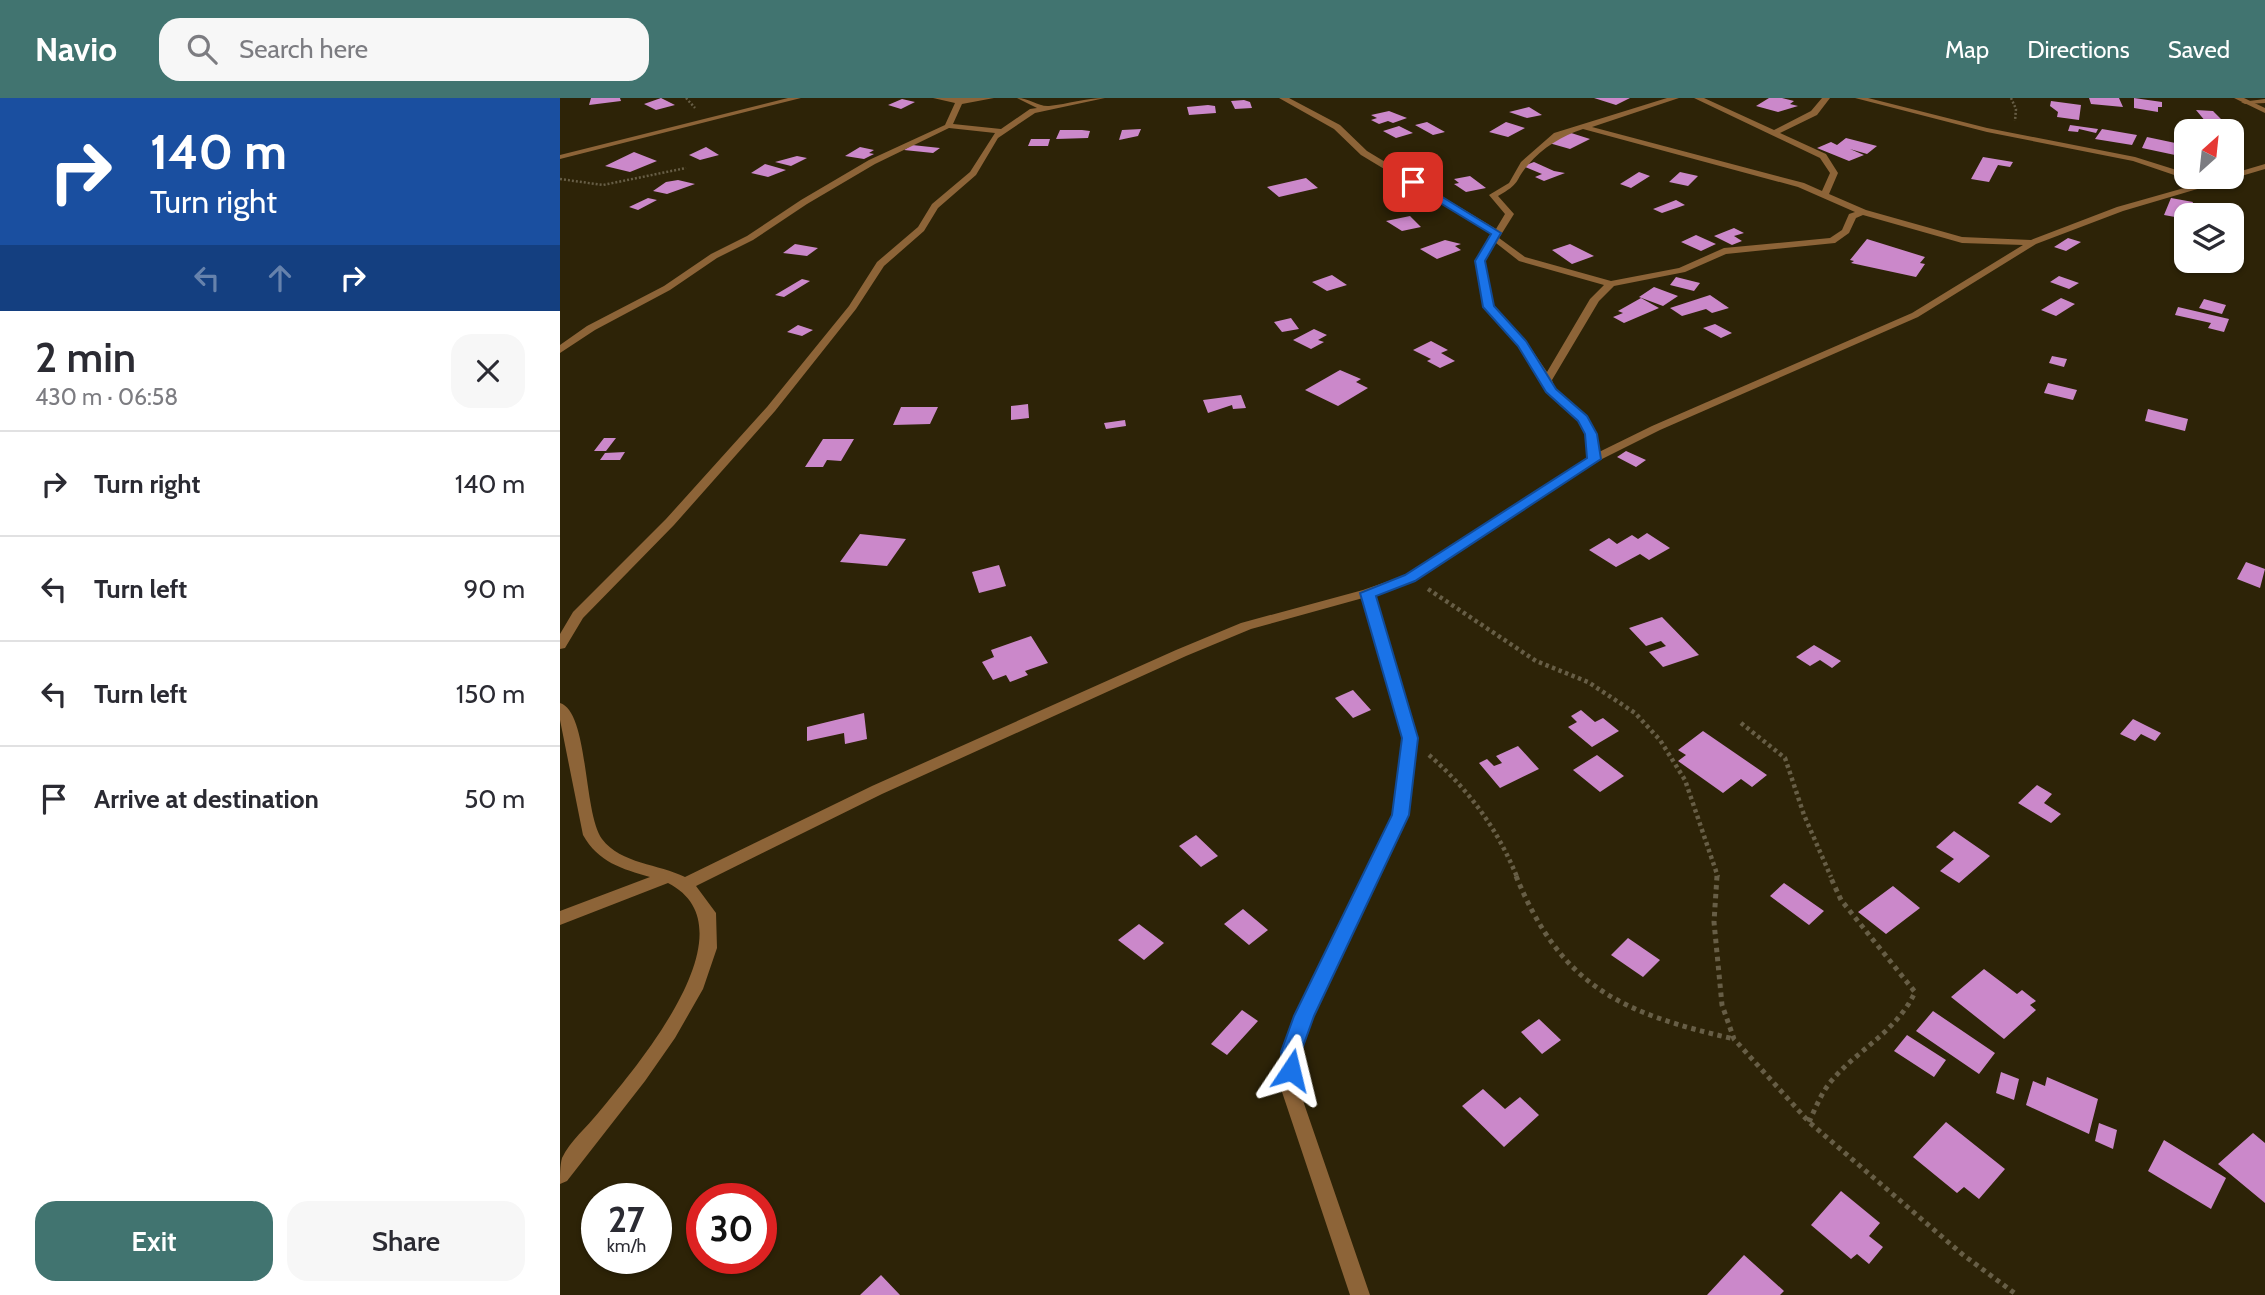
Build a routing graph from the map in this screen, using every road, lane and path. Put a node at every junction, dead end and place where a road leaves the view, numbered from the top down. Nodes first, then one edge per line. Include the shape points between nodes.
1 (797, 98) edge
2 (937, 98) edge
3 (990, 98) edge
4 (1021, 98) edge
5 (1101, 98) edge
6 (1283, 98) edge
7 (1675, 98) edge
8 (1699, 98) edge
9 (1826, 98) edge
10 (1859, 98) edge
11 (2241, 100) edge
12 (2265, 101) edge
13 (959, 102) junction
14 (1043, 108) junction
15 (2265, 111) edge
16 (948, 126) junction
17 (1584, 127) junction
18 (1001, 131) junction
19 (1774, 133) junction
20 (560, 157) edge
21 (2265, 166) edge
22 (686, 168) dead end
23 (2174, 173) edge
24 (2244, 173) edge
25 (560, 179) edge
26 (2190, 189) edge
27 (1825, 194) junction
28 (1863, 212) junction
29 (1495, 235) junction
30 (2032, 242) junction
31 (1611, 284) junction
32 (560, 351) edge
33 (1547, 380) junction
34 (1594, 459) junction
35 (1410, 578) junction
36 (1368, 593) junction
37 (560, 645) edge
38 (560, 708) edge
39 (1741, 723) dead end
40 (1410, 738) junction
41 (665, 878) junction
42 (686, 884) junction
43 (560, 918) edge
44 (1734, 1039) junction
45 (1809, 1122) junction
46 (560, 1175) edge
47 (1360, 1295) edge
48 (2017, 1295) edge

1 - 20 street
2 - 13 street
3 - 13 street
4 - 14 street
5 - 14 street
6 - 29 street via 1338,127 1364,153
7 - 17 street
8 - 19 street
9 - 19 street via 1814,113
10 - 23 street via 1986,130 2124,157
11 - 12 street
11 - 15 street
13 - 16 street
14 - 18 street
16 - 18 street
16 - 32 street via 804,202
17 - 27 street
17 - 29 street via 1553,138 1524,164 1512,185 1493,195 1510,214
18 - 37 street via 973,173 935,206 921,229 880,264 788,391 670,522 578,615
19 - 27 street via 1828,160 1834,173
21 - 24 street
22 - 25 path via 603,185
26 - 30 street
27 - 28 street
28 - 30 street via 1962,240
28 - 31 street via 1852,216 1846,231 1832,241 1724,251 1682,270
29 - 31 street via 1522,258
29 - 33 street via 1479,269 1488,307 1522,343
30 - 34 street via 1915,315
31 - 33 street via 1595,299
33 - 34 street via 1550,390 1589,429
34 - 35 street
35 - 36 street
35 - 44 path via 1536,660 1613,696 1660,740 1685,780 1718,878 1714,922 1723,1005
36 - 40 street
36 - 42 street via 1246,626 1181,653 877,789
38 - 41 street via 569,720 578,785 592,837 613,857
39 - 45 path via 1785,758 1804,816 1841,900 1915,992 1902,1020 1834,1078
40 - 44 path via 1477,805 1504,845 1539,920 1566,961 1597,991 1660,1022
40 - 47 street via 1401,815 1291,1052 1290,1089
41 - 42 street
41 - 43 street
42 - 46 street via 706,903 710,917 711,933 696,988 676,1022
44 - 45 path
45 - 48 path via 1962,1254

